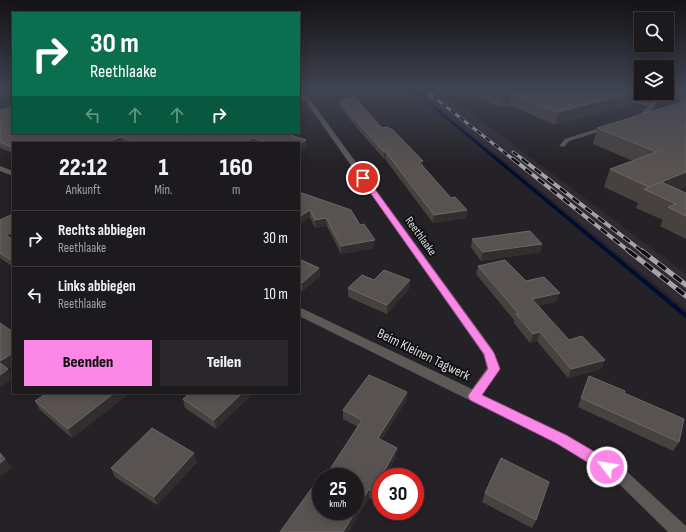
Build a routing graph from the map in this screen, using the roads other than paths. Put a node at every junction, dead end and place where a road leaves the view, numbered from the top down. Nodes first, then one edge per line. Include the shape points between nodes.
1 (318, 115) edge
2 (642, 115) edge
3 (562, 146) dead end
4 (0, 168) edge
5 (12, 174) edge
6 (300, 311) edge
7 (474, 396) junction
8 (680, 532) edge

1 - 7 street, Reethlaake via 489,353 494,369
2 - 3 street via 567,140
4 - 5 street
6 - 7 street, Beim Kleinen Tagwerk
7 - 8 street, Beim Kleinen Tagwerk via 561,439 618,473

